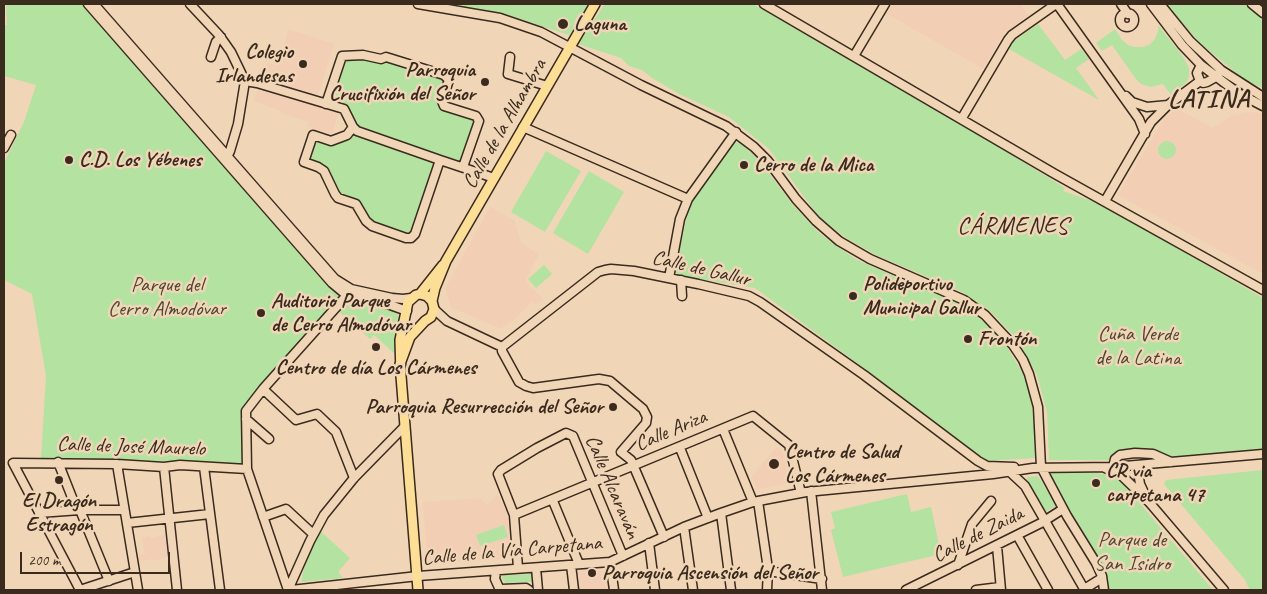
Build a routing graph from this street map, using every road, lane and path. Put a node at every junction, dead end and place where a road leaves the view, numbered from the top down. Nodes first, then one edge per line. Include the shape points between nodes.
1 (88, 4) edge
2 (94, 4) edge
3 (190, 4) edge
4 (418, 4) edge
5 (595, 4) edge
6 (764, 4) edge
7 (885, 4) edge
8 (1057, 4) edge
9 (1121, 4) edge
10 (1151, 4) edge
11 (1160, 4) edge
12 (1252, 4) edge
13 (1263, 13) edge
14 (1128, 14) dead end
15 (221, 38) junction
16 (570, 47) junction
17 (854, 56) junction
18 (211, 57) dead end
19 (510, 57) dead end
20 (1201, 65) junction
21 (1219, 74) junction
22 (245, 81) junction
23 (1203, 82) junction
24 (1225, 84) junction
25 (547, 86) junction
26 (1117, 88) junction
27 (1263, 97) edge
28 (326, 104) junction
29 (1168, 105) junction
30 (1263, 106) edge
31 (1147, 107) junction
32 (962, 118) junction
33 (1139, 119) junction
34 (1152, 121) junction
35 (353, 127) junction
36 (523, 127) junction
37 (736, 132) junction
38 (11, 135) dead end
39 (1144, 136) junction
40 (4, 148) edge
41 (227, 159) junction
42 (440, 160) junction
43 (463, 167) junction
44 (494, 178) junction
45 (688, 199) junction
46 (1105, 201) junction
47 (446, 261) junction
48 (668, 278) junction
49 (681, 280) junction
50 (1263, 290) edge
51 (348, 294) junction
52 (416, 296) junction
53 (682, 296) dead end
54 (433, 305) junction
55 (407, 311) junction
56 (425, 321) junction
57 (502, 347) junction
58 (400, 364) junction
59 (263, 389) junction
60 (246, 419) junction
61 (405, 426) junction
62 (723, 429) junction
63 (269, 439) dead end
64 (680, 448) junction
65 (1263, 454) edge
66 (58, 462) junction
67 (1172, 462) junction
68 (117, 464) junction
69 (634, 466) junction
70 (1137, 466) junction
71 (164, 467) junction
72 (204, 467) junction
73 (1037, 467) junction
74 (1113, 467) junction
75 (1103, 468) junction
76 (247, 469) junction
77 (1010, 472) junction
78 (1120, 475) junction
79 (354, 478) junction
80 (592, 484) junction
81 (811, 491) junction
82 (801, 493) junction
83 (553, 501) junction
84 (991, 501) dead end
85 (756, 502) junction
86 (1149, 502) junction
87 (1063, 509) junction
88 (80, 510) junction
89 (124, 510) junction
90 (39, 513) junction
91 (721, 513) junction
92 (210, 514) junction
93 (514, 515) junction
94 (263, 517) junction
95 (169, 518) junction
96 (708, 518) junction
97 (1044, 520) junction
98 (127, 523) junction
99 (684, 527) junction
100 (313, 534) junction
101 (1017, 535) junction
102 (664, 536) junction
103 (649, 543) junction
104 (997, 546) junction
105 (964, 550) junction
106 (623, 556) junction
107 (976, 556) junction
108 (610, 562) junction
109 (575, 565) junction
110 (958, 565) junction
111 (518, 568) junction
112 (536, 568) junction
113 (496, 571) junction
114 (768, 571) junction
115 (135, 572) junction
116 (418, 576) junction
117 (1102, 577) junction
118 (822, 579) junction
119 (108, 581) junction
120 (538, 587) edge
121 (1001, 588) edge
122 (528, 589) edge
123 (1084, 589) edge
124 (80, 590) edge
125 (138, 590) edge
126 (177, 590) edge
127 (220, 590) edge
128 (289, 590) edge
129 (418, 590) edge
130 (501, 590) edge
131 (574, 590) edge
132 (614, 590) edge
133 (656, 590) edge
134 (693, 590) edge
135 (731, 590) edge
136 (767, 590) edge
137 (822, 590) edge
138 (906, 590) edge
139 (976, 590) edge
140 (1048, 590) edge
141 (1104, 590) edge
142 (1224, 590) edge

1 - 41 street
2 - 41 street
3 - 15 street
4 - 16 street via 505,20 541,32
5 - 16 main road, Calle de la Alhambra
6 - 17 street
7 - 17 street
8 - 26 street
8 - 32 street via 1012,35
9 - 14 street
10 - 20 street via 1173,35
11 - 21 street
12 - 13 street
15 - 18 street via 216,42
15 - 22 street via 232,52
16 - 25 main road, Calle de la Alhambra
16 - 37 street
17 - 32 street
19 - 25 street via 508,74
20 - 21 street via 1205,62
20 - 23 street via 1197,73
21 - 23 street
21 - 24 street
21 - 27 street
22 - 28 street
22 - 41 street via 238,124
23 - 24 street
23 - 29 street
24 - 30 street
25 - 36 main road, Calle de la Alhambra
26 - 31 street via 1132,102
26 - 33 street
28 - 35 street via 344,109
28 - 43 street via 342,56 363,55 381,59 386,56 444,75 449,80 442,101 444,106 476,116 479,121
29 - 31 street
29 - 34 street
31 - 33 street via 1139,112
31 - 34 street via 1153,110
32 - 46 street
33 - 34 street via 1143,123
33 - 39 street
34 - 39 street
35 - 42 street
35 - 42 street via 346,135 331,141 313,136 304,162 324,171 338,198 356,204 372,226 411,238
36 - 44 main road, Calle de la Alhambra
36 - 45 street
37 - 45 street
37 - 73 street via 768,161 816,221 840,240 870,259 964,300 1000,330 1023,360 1034,392 1038,407
38 - 40 street
39 - 46 street
41 - 51 street via 332,283
41 - 52 street via 340,284 387,297 403,299
42 - 43 street
43 - 44 street
44 - 47 main road, Calle de la Alhambra
45 - 48 street via 680,219
46 - 50 street
47 - 52 main road, Calle de la Alhambra
47 - 54 main road, Calle de la Alhambra via 435,288
48 - 49 street, Calle de Gallur
48 - 57 street, Calle de Gallur via 611,269 598,272
49 - 53 street
49 - 73 street, Calle de Gallur via 748,296 760,302 983,464
51 - 55 street
51 - 59 street
52 - 54 main road via 427,296
52 - 55 main road via 408,302
54 - 56 main road via 431,317
54 - 57 street via 446,322
55 - 56 main road via 414,320
55 - 58 main road via 400,340
56 - 58 main road via 410,337
57 - 69 street via 519,382 526,386 533,388 599,379 610,381 643,409 646,423 621,452
58 - 61 main road
59 - 60 street via 246,411
59 - 79 street via 296,420 317,414 336,432
60 - 63 street
60 - 76 street
61 - 79 street
61 - 116 main road
62 - 64 street, Calle Ariza
62 - 82 street, Calle Ariza via 753,416 789,445
62 - 85 street
64 - 69 street, Calle Ariza
64 - 96 street
65 - 67 street, Calle de la Vía Carpetana
66 - 68 street, Calle de José Maurelo
66 - 88 street
66 - 90 street, Calle de José Maurelo via 13,463
67 - 70 street, Calle de la Vía Carpetana
67 - 74 street, Calle de la Vía Carpetana via 1153,454 1135,452 1114,459
68 - 71 street, Calle de José Maurelo
68 - 89 street
69 - 80 street, Calle Ariza
69 - 102 street
70 - 74 street, Calle de la Vía Carpetana
70 - 86 street via 1140,484
71 - 72 street, Calle de José Maurelo
71 - 95 street
72 - 76 street, Calle de José Maurelo
72 - 92 street
73 - 75 street, Calle de la Vía Carpetana
73 - 77 street, Calle de la Vía Carpetana
73 - 87 street
74 - 75 street, Calle de la Vía Carpetana
74 - 78 street
75 - 78 street
76 - 94 street
77 - 81 street, Calle de la Vía Carpetana
77 - 97 street via 1025,486
78 - 86 street
79 - 100 street
80 - 83 street, Calle Ariza
80 - 93 street, Calle Alcaraván via 573,436 563,434 498,474
80 - 106 street, Calle Alcaraván
81 - 82 street, Calle de la Vía Carpetana
81 - 118 street
82 - 85 street, Calle de la Vía Carpetana
83 - 93 street, Calle Ariza
83 - 109 street
84 - 105 street via 972,524
85 - 91 street, Calle de la Vía Carpetana
85 - 114 street
86 - 142 street
87 - 97 street, Calle de Zaida
87 - 117 street
88 - 89 street
88 - 90 street
88 - 119 street
89 - 98 street
90 - 124 street
91 - 96 street, Calle de la Vía Carpetana
91 - 135 street
92 - 95 street
92 - 127 street
93 - 111 street
94 - 100 street via 286,510
94 - 128 street
95 - 98 street
95 - 126 street
96 - 99 street, Calle de la Vía Carpetana
97 - 101 street, Calle de Zaida
97 - 123 street
98 - 115 street
99 - 102 street, Calle de la Vía Carpetana
99 - 134 street
100 - 128 street
101 - 104 street, Calle de Zaida
101 - 140 street
102 - 103 street, Calle de la Vía Carpetana
103 - 106 street, Calle de la Vía Carpetana
103 - 133 street
104 - 107 street, Calle de Zaida
104 - 121 street
105 - 107 street
105 - 110 street
106 - 108 street, Calle de la Vía Carpetana
107 - 110 street, Calle de Zaida
108 - 109 street, Calle de la Vía Carpetana
108 - 132 street
109 - 112 street, Calle de la Vía Carpetana
109 - 131 street
110 - 138 street, Calle de Zaida
111 - 112 street, Calle de la Vía Carpetana
111 - 113 street, Calle de la Vía Carpetana
112 - 120 street
113 - 116 street, Calle de la Vía Carpetana
113 - 130 street via 495,579
114 - 118 street
114 - 136 street
115 - 119 street
115 - 125 street
116 - 128 street, Calle de la Vía Carpetana
116 - 129 main road
117 - 123 street
117 - 141 street
118 - 137 street
119 - 124 street
120 - 122 street
121 - 139 street
122 - 130 street

